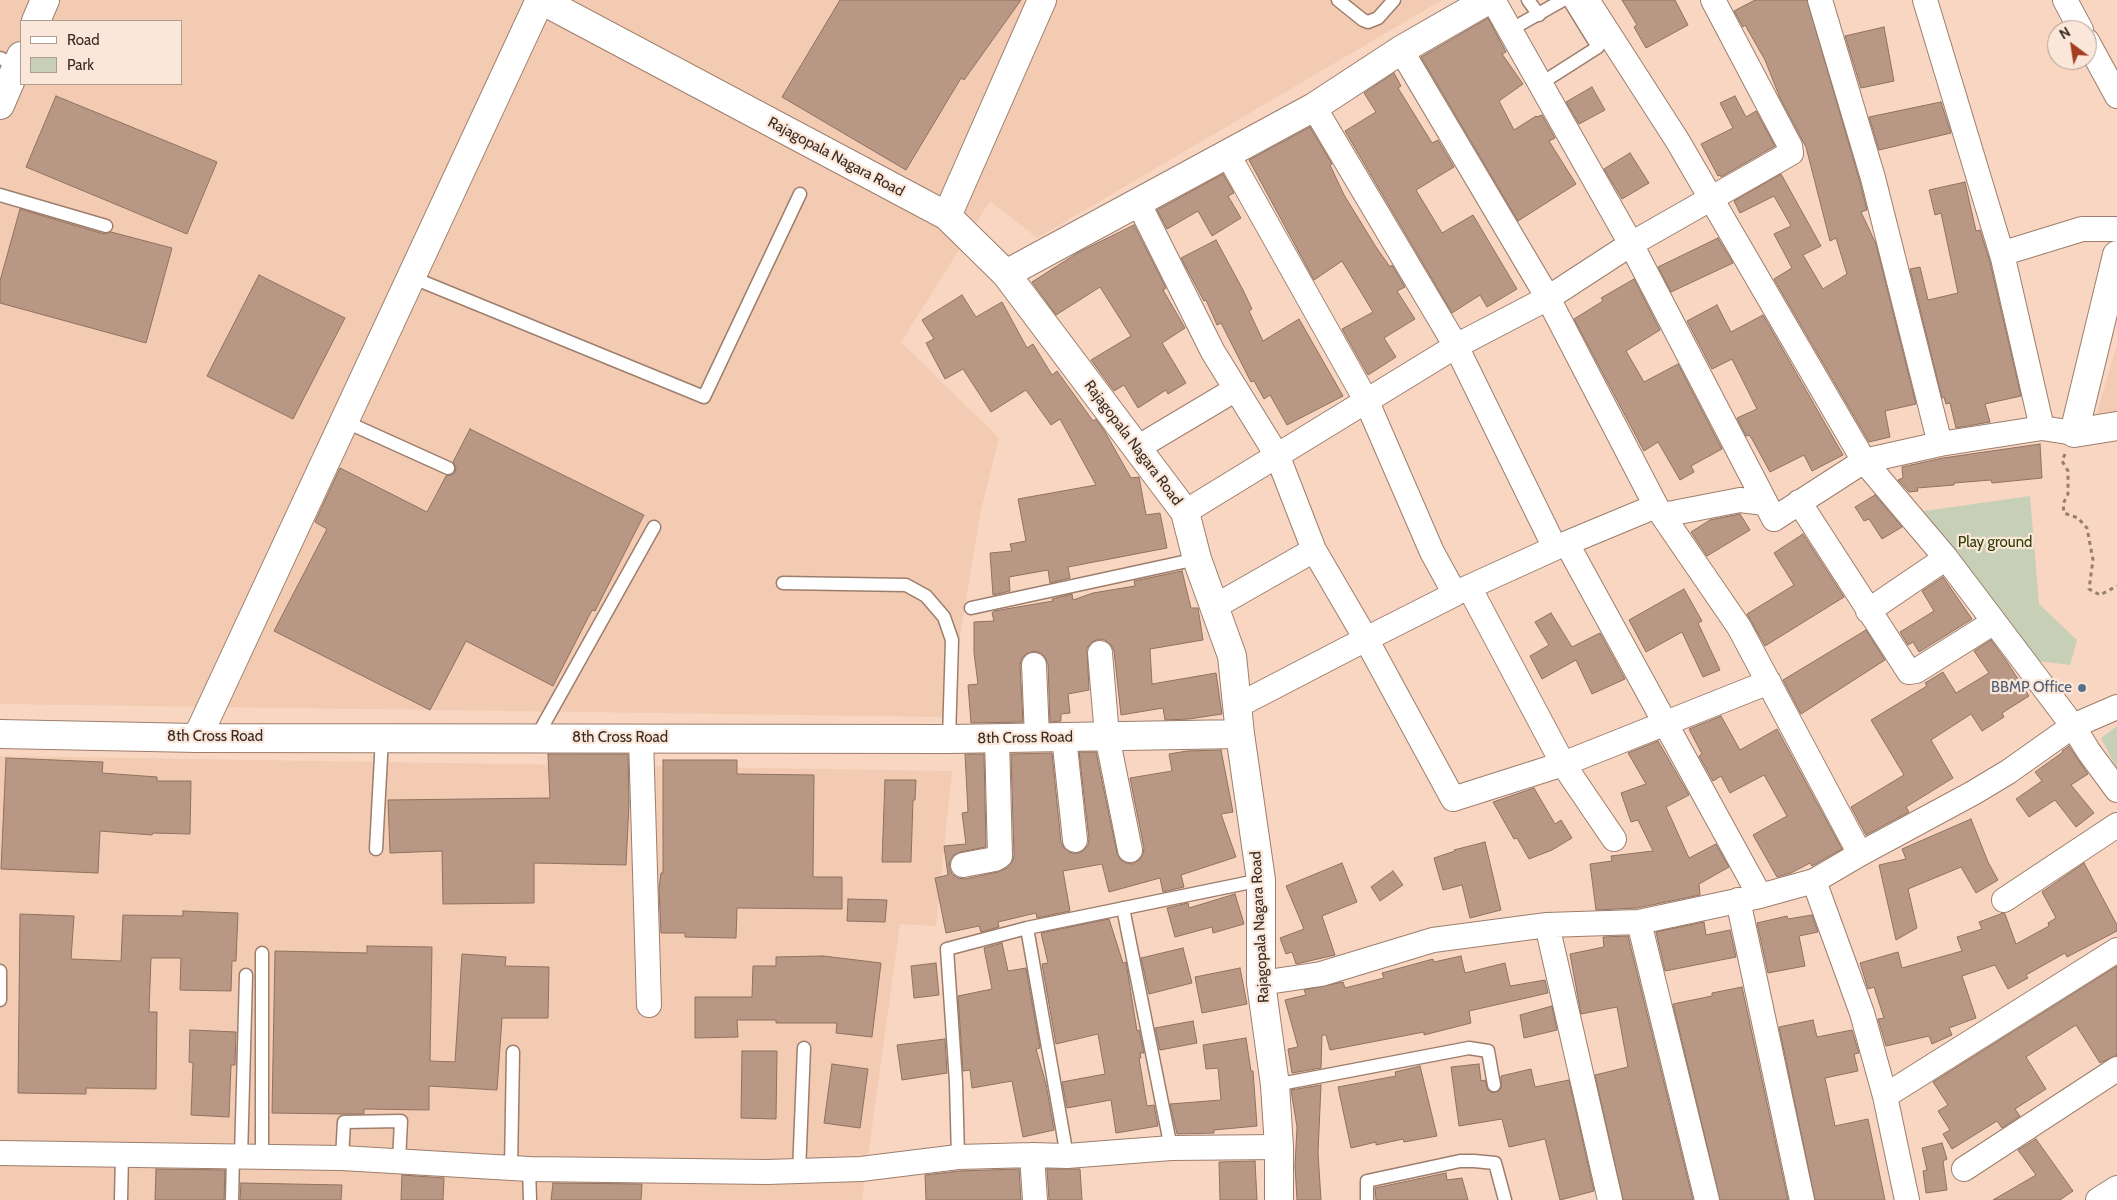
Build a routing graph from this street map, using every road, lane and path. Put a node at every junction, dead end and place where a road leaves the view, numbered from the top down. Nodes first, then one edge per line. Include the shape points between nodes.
1 (541, 0) edge
2 (1042, 0) edge
3 (1338, 0) edge
4 (1394, 0) edge
5 (1488, 0) edge
6 (1493, 0) edge
7 (1528, 0) edge
8 (1563, 0) edge
9 (1569, 0) edge
10 (1586, 0) edge
11 (1713, 0) edge
12 (1820, 0) edge
13 (1925, 0) edge
14 (2065, 0) edge
15 (1538, 15) junction
16 (2076, 20) edge
17 (1510, 30) junction
18 (1401, 50) junction
19 (2097, 59) edge
20 (13, 60) edge
21 (1540, 84) junction
22 (2117, 96) edge
23 (0, 106) edge
24 (1314, 107) junction
25 (1227, 153) junction
26 (800, 194) dead end
27 (0, 195) edge
28 (1712, 198) junction
29 (1138, 202) junction
30 (947, 216) junction
31 (106, 226) dead end
32 (2117, 229) edge
33 (1631, 244) junction
34 (2117, 254) edge
35 (2003, 258) junction
36 (1006, 274) junction
37 (411, 277) junction
38 (1548, 298) junction
39 (1456, 346) junction
40 (1236, 389) junction
41 (1366, 402) junction
42 (344, 421) junction
43 (2117, 426) edge
44 (2042, 428) junction
45 (2074, 433) junction
46 (1940, 444) junction
47 (1137, 448) junction
48 (1278, 456) junction
49 (1864, 461) junction
50 (448, 468) dead end
51 (1799, 502) junction
52 (1766, 503) junction
53 (1660, 510) junction
54 (1184, 512) junction
55 (654, 527) dead end
56 (1561, 546) junction
57 (1314, 550) junction
58 (1946, 558) junction
59 (1197, 559) junction
60 (783, 583) dead end
61 (2117, 586) edge
62 (1462, 590) junction
63 (1214, 607) junction
64 (972, 608) dead end
65 (1868, 611) junction
66 (1994, 622) junction
67 (1366, 639) junction
68 (1100, 652) dead end
69 (1034, 664) dead end
70 (1768, 682) junction
71 (1237, 706) junction
72 (2117, 707) edge
73 (1666, 724) junction
74 (2073, 726) junction
75 (0, 734) edge
76 (1240, 734) junction
77 (1107, 736) junction
78 (1037, 737) junction
79 (1064, 737) junction
80 (197, 738) junction
81 (382, 738) junction
82 (536, 738) junction
83 (641, 738) junction
84 (997, 738) junction
85 (950, 739) junction
86 (1563, 764) junction
87 (2117, 790) edge
88 (2117, 825) edge
89 (1614, 839) dead end
90 (1075, 840) dead end
91 (376, 849) dead end
92 (1130, 850) dead end
93 (1860, 854) junction
94 (963, 865) dead end
95 (1261, 880) junction
96 (1814, 881) junction
97 (1749, 898) junction
98 (2004, 900) dead end
99 (1123, 908) junction
100 (1639, 922) junction
101 (1547, 925) junction
102 (1027, 928) junction
103 (2117, 950) edge
104 (262, 953) dead end
105 (0, 971) edge
106 (246, 975) dead end
107 (1261, 983) junction
108 (0, 1000) edge
109 (649, 1005) dead end
110 (804, 1048) dead end
111 (514, 1052) dead end
112 (2117, 1069) edge
113 (1276, 1085) junction
114 (1494, 1085) dead end
115 (1885, 1096) junction
116 (1279, 1147) junction
117 (1171, 1148) junction
118 (0, 1153) edge
119 (122, 1155) junction
120 (1032, 1155) junction
121 (1067, 1156) junction
122 (245, 1157) junction
123 (958, 1157) junction
124 (342, 1158) junction
125 (399, 1161) junction
126 (520, 1168) junction
127 (1964, 1169) dead end
128 (799, 1172) junction
129 (2117, 1188) edge
130 (121, 1200) edge
131 (232, 1200) edge
132 (530, 1200) edge
133 (1035, 1200) edge
134 (1279, 1200) edge
135 (1367, 1200) edge
136 (1505, 1200) edge
137 (1610, 1200) edge
138 (1707, 1200) edge
139 (1802, 1200) edge
140 (1907, 1200) edge
141 (2098, 1200) edge

1 - 30 street, Rajagopala Nagara Road
1 - 37 street
2 - 30 street
3 - 4 lane via 1368,22 1378,18
5 - 18 street
6 - 17 street
7 - 15 lane
8 - 15 lane
9 - 21 lane via 1598,47
10 - 28 street
11 - 28 street via 1791,153
12 - 46 street via 1873,178
13 - 35 street
14 - 16 street
15 - 17 lane
17 - 21 street
18 - 24 street
18 - 38 street
19 - 22 street
20 - 23 street
21 - 33 street
24 - 25 street
24 - 39 street
25 - 29 street
25 - 41 street
26 - 37 lane via 704,397
27 - 31 lane
28 - 33 street
28 - 49 street
29 - 36 street
29 - 40 street via 1213,352
30 - 36 street, Rajagopala Nagara Road
32 - 35 street via 2082,229 2004,253
33 - 38 street
33 - 52 street
34 - 45 street
35 - 44 street
36 - 47 street, Rajagopala Nagara Road
37 - 42 street
38 - 39 street
38 - 53 street
39 - 41 street
39 - 56 street
40 - 47 street
40 - 48 street
41 - 48 street
41 - 62 street via 1432,552
42 - 50 lane
42 - 80 street
43 - 45 street
44 - 45 street
44 - 46 street
45 - 61 path via 2062,461 2068,471 2064,513 2078,518 2088,528 2094,560 2089,589 2100,595
46 - 49 street
47 - 54 street, Rajagopala Nagara Road
48 - 54 street
48 - 57 street
49 - 51 street
49 - 58 street
51 - 52 street via 1774,519
51 - 65 street
52 - 53 street via 1740,500
53 - 56 street
53 - 70 street via 1739,627
54 - 59 street, Rajagopala Nagara Road
55 - 82 lane
56 - 62 street
56 - 73 street
57 - 63 street
57 - 67 street
58 - 65 street
58 - 66 street
59 - 63 street, Rajagopala Nagara Road
59 - 64 lane
60 - 85 lane via 906,585 926,596 944,617 952,640
62 - 67 street
62 - 86 street
63 - 71 street, Rajagopala Nagara Road via 1232,656
65 - 66 street via 1909,672 1916,671
66 - 74 street
67 - 71 street
67 - 86 street via 1454,799
68 - 77 street
69 - 78 street
70 - 73 street
70 - 93 street
71 - 76 street, Rajagopala Nagara Road
72 - 74 street
73 - 86 street
73 - 97 street
74 - 87 street
74 - 93 street via 2008,772
75 - 80 street, 8th Cross Road
76 - 77 street, 8th Cross Road
76 - 95 street, Rajagopala Nagara Road
77 - 79 street, 8th Cross Road
77 - 92 street
78 - 79 street, 8th Cross Road
78 - 84 street, 8th Cross Road
79 - 90 street
80 - 81 street, 8th Cross Road
81 - 82 street, 8th Cross Road
81 - 91 lane
82 - 83 street, 8th Cross Road
83 - 85 street, 8th Cross Road
83 - 109 street
84 - 85 street, 8th Cross Road
84 - 94 street via 1000,856
86 - 89 street
88 - 98 street
93 - 96 street
95 - 99 lane
95 - 107 street, Rajagopala Nagara Road
96 - 97 street
96 - 115 street via 1862,1013
97 - 100 street
97 - 139 street
99 - 102 lane
99 - 117 lane
100 - 101 street
100 - 138 street
101 - 107 street via 1433,940 1321,974
101 - 137 street
102 - 121 lane
102 - 123 lane via 948,949
103 - 115 street
104 - 122 lane
105 - 108 lane
106 - 122 lane
107 - 113 street, Rajagopala Nagara Road
110 - 128 lane
111 - 126 lane
112 - 127 street
113 - 114 lane via 1469,1048 1488,1051
113 - 116 street, Rajagopala Nagara Road
115 - 140 street
116 - 117 street
116 - 134 street, Rajagopala Nagara Road
117 - 121 street
118 - 119 street
119 - 122 street
119 - 130 lane
120 - 121 street
120 - 123 street
120 - 133 street
122 - 124 street
122 - 131 lane
123 - 128 street via 861,1169
124 - 125 street
124 - 125 lane via 344,1122 401,1121
125 - 126 street
126 - 128 street
126 - 132 lane
129 - 141 street
135 - 136 lane via 1367,1181 1460,1161 1474,1161 1495,1163

